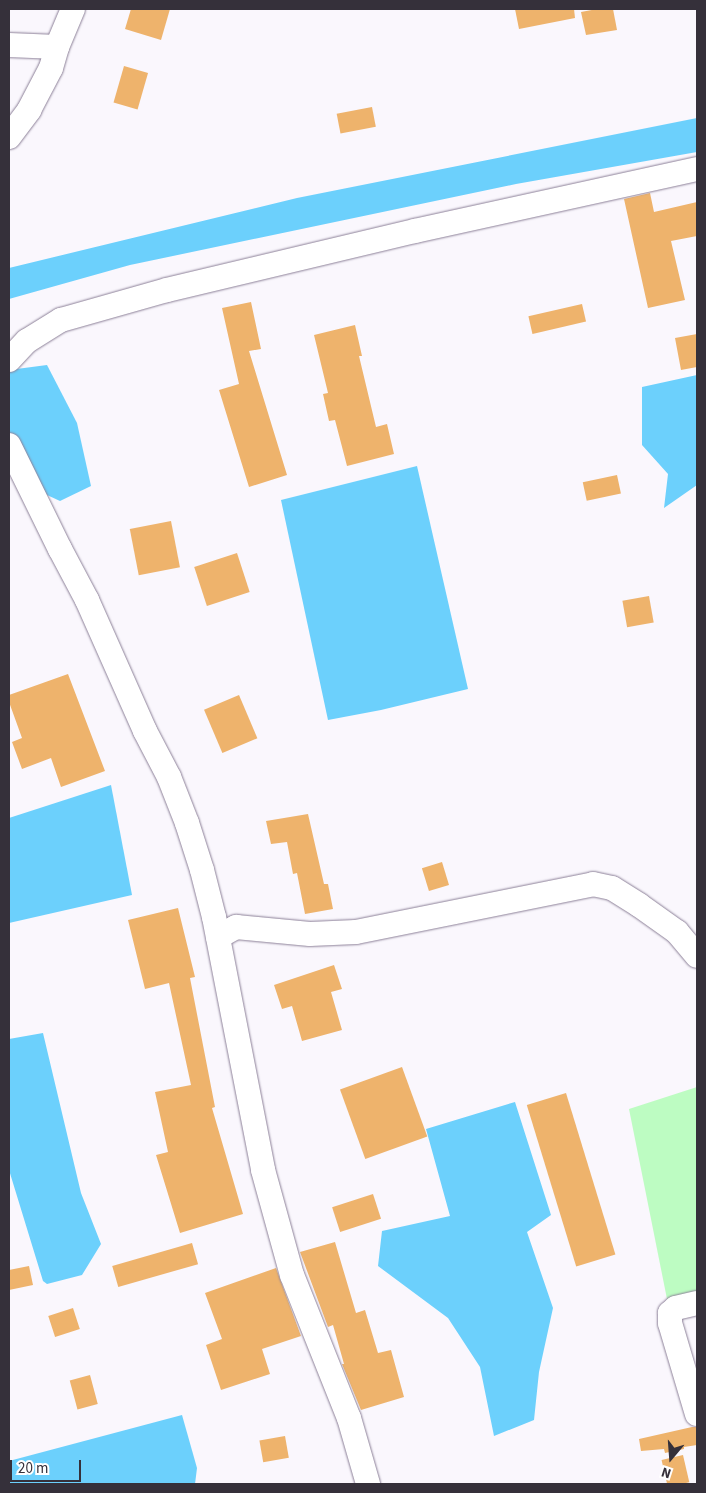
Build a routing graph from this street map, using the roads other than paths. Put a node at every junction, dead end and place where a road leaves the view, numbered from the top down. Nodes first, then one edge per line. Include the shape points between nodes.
1 (73, 9) edge
2 (9, 45) edge
3 (58, 47) junction
4 (9, 137) edge
5 (697, 169) edge
6 (9, 360) edge
7 (9, 445) edge
8 (218, 937) junction
9 (697, 956) edge
10 (697, 1303) edge
11 (697, 1414) edge
12 (368, 1484) edge

1 - 3 street
2 - 3 street
3 - 4 street via 29,110
5 - 6 street via 167,290 61,320 27,341
7 - 8 street via 87,600 169,777 202,870
8 - 9 street via 236,927 310,934 356,932 594,884 612,888 639,905 677,932
8 - 12 street via 263,1170 292,1275 349,1418
10 - 11 street via 676,1308 670,1313 670,1323

